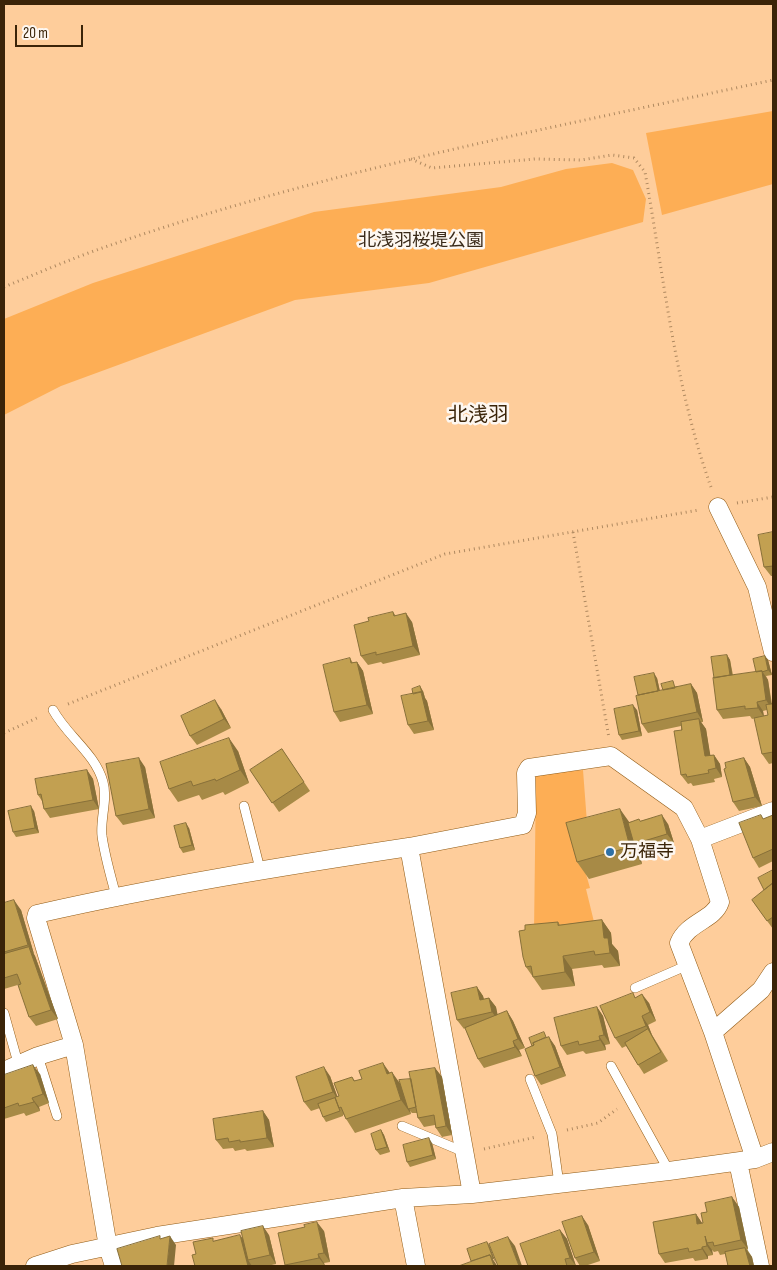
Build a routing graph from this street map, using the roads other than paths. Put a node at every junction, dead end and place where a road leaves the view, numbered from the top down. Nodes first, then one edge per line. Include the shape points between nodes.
1 (718, 507) road end
2 (773, 652) edge
3 (53, 710) road end
4 (244, 806) dead end
5 (773, 811) edge
6 (700, 839) junction
7 (409, 847) junction
8 (260, 869) junction
9 (116, 896) junction
10 (688, 965) junction
11 (773, 972) edge
12 (635, 988) dead end
13 (4, 1013) edge
14 (713, 1032) junction
15 (74, 1045) junction
16 (38, 1056) junction
17 (612, 1066) dead end
18 (11, 1067) edge
19 (530, 1079) edge
20 (57, 1116) dead end
21 (402, 1126) dead end
22 (773, 1152) edge
23 (465, 1153) junction
24 (746, 1161) junction
25 (669, 1171) junction
26 (559, 1184) junction
27 (472, 1194) junction
28 (404, 1198) junction
29 (108, 1247) junction
30 (35, 1266) edge
31 (114, 1266) edge
32 (416, 1266) edge
33 (760, 1266) edge

1 - 2 street via 757,587
3 - 9 lane via 62,727 93,761 103,783 102,835
4 - 8 lane
5 - 6 street
6 - 7 street via 684,808 612,756 529,768 526,773 527,813 523,825
6 - 10 street via 720,902 718,909 684,932 679,942
7 - 8 street
7 - 23 street
8 - 9 street
9 - 15 street via 37,914
10 - 12 lane
10 - 14 street
11 - 14 street via 761,990
13 - 18 lane
14 - 24 street
15 - 16 street
15 - 29 street
16 - 18 street
16 - 20 lane
17 - 25 lane
19 - 26 lane via 552,1134
21 - 23 lane
22 - 24 street
23 - 27 street
24 - 25 street
24 - 33 street
25 - 26 street
26 - 27 street
27 - 28 street
28 - 29 street via 158,1236
28 - 32 street
29 - 30 street
29 - 31 street

